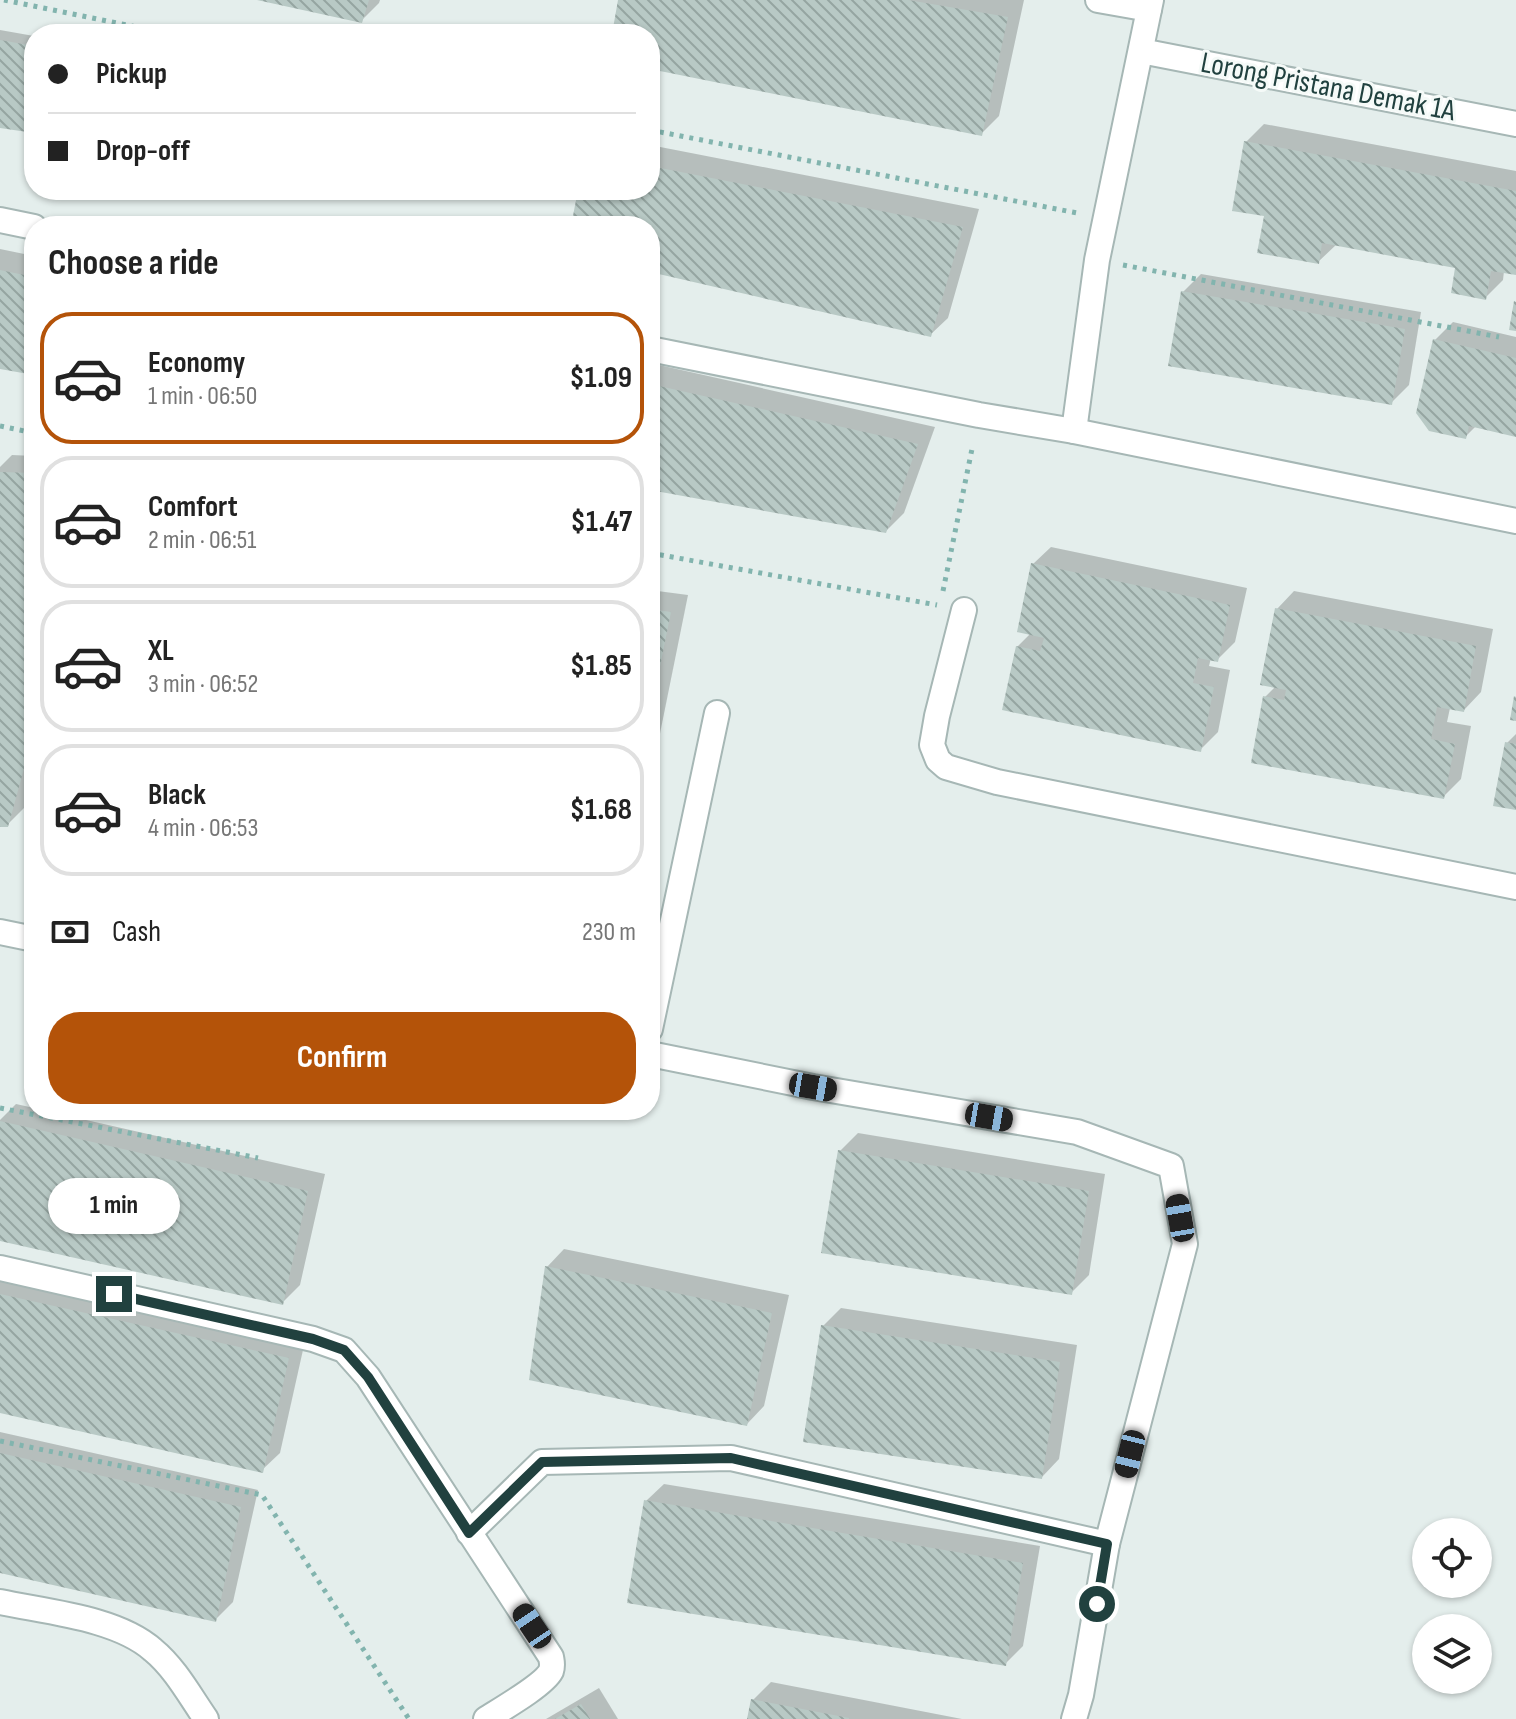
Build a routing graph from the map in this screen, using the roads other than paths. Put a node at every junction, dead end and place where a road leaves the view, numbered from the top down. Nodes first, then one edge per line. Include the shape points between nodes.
1 (1098, 0) edge
2 (1150, 4) edge
3 (1141, 51) junction
4 (1516, 124) edge
5 (0, 220) edge
6 (24, 225) edge
7 (660, 351) edge
8 (1074, 431) junction
9 (1516, 521) edge
10 (964, 610) dead end
11 (717, 713) dead end
12 (1516, 887) edge
13 (0, 932) edge
14 (24, 937) edge
15 (660, 982) edge
16 (660, 1056) edge
17 (0, 1268) edge
18 (469, 1533) junction
19 (1107, 1544) junction
20 (0, 1602) edge
21 (206, 1719) edge
22 (486, 1719) edge
23 (1074, 1719) edge

1 - 2 street
2 - 3 street
3 - 4 street, Lorong Pristana Demak 1A
3 - 8 street via 1097,260
5 - 6 street
7 - 8 street
8 - 9 street
10 - 12 street via 932,745 946,767 997,782
11 - 15 street
13 - 14 street
16 - 19 street via 1077,1132 1171,1166 1185,1244
17 - 18 street via 344,1350 368,1377
18 - 19 street via 542,1462 731,1458
18 - 22 street via 547,1649 552,1665 547,1676
19 - 23 street
20 - 21 street via 114,1626 137,1637 172,1670

